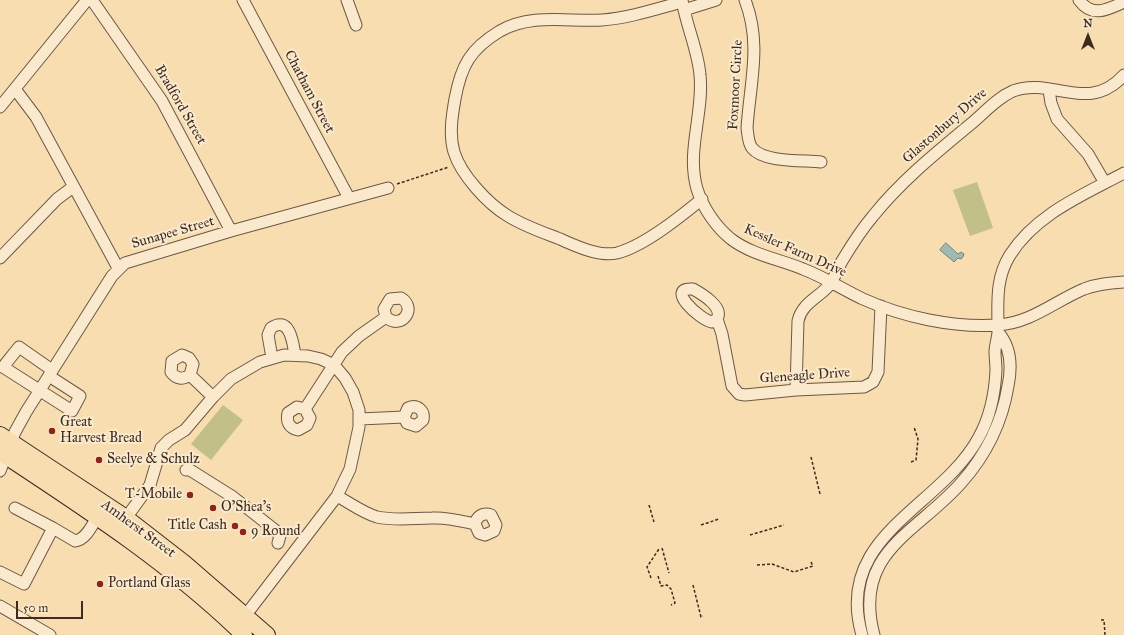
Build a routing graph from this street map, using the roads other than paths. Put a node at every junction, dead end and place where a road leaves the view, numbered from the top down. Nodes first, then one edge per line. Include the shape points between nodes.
1 (87, 0) edge
2 (92, 0) edge
3 (243, 0) edge
4 (347, 0) edge
5 (716, 0) edge
6 (745, 0) edge
7 (1079, 0) edge
8 (1124, 2) edge
9 (682, 4) edge
10 (356, 25) dead end
11 (1124, 75) edge
12 (15, 89) junction
13 (1049, 90) junction
14 (0, 107) edge
15 (821, 162) dead end
16 (1124, 173) edge
17 (1105, 183) junction
18 (73, 187) junction
19 (388, 188) road end
20 (349, 198) junction
21 (702, 199) junction
22 (231, 231) junction
23 (0, 258) edge
24 (118, 268) junction
25 (831, 282) junction
26 (1124, 282) edge
27 (881, 306) junction
28 (386, 317) dead end
29 (717, 319) dead end
30 (998, 329) junction
31 (295, 355) junction
32 (272, 358) junction
33 (334, 366) junction
34 (51, 373) junction
35 (190, 375) dead end
36 (796, 390) junction
37 (40, 391) junction
38 (213, 397) junction
39 (305, 409) dead end
40 (404, 417) dead end
41 (360, 420) junction
42 (4, 446) edge
43 (186, 470) dead end
44 (0, 471) edge
45 (337, 496) junction
46 (15, 508) dead end
47 (98, 516) junction
48 (126, 518) junction
49 (475, 524) dead end
50 (52, 528) junction
51 (278, 542) dead end
52 (0, 572) edge
53 (0, 606) edge
54 (245, 616) junction
55 (50, 635) edge
56 (244, 635) edge
57 (267, 635) edge
58 (862, 635) edge
59 (874, 635) edge

1 - 12 street
2 - 22 street, Bradford Street via 134,57 162,101
3 - 20 street, Chatham Street
4 - 10 street
5 - 9 street
6 - 15 street, Foxmoor Circle via 753,26 755,47 747,128 751,148 759,155
7 - 8 street via 1087,9 1098,12
9 - 21 street, Kessler Farm Drive via 700,75 693,150 694,173
9 - 21 street via 603,20 530,20 492,37 469,59 459,78 452,130 454,151 458,163 476,187 507,216 526,226 605,254 635,246
11 - 13 street, Glastonbury Drive via 1110,88 1091,94
12 - 14 street
12 - 18 street via 36,117
13 - 17 street via 1057,119 1088,154
13 - 25 street, Glastonbury Drive via 1023,88 1003,96 930,156 872,217
16 - 17 street
17 - 30 street via 1048,215 1017,244 1000,278 997,299
18 - 23 street via 57,199
18 - 24 street
19 - 20 street, Sunapee Street
20 - 22 street, Sunapee Street
21 - 25 street, Kessler Farm Drive via 714,222 739,245
22 - 24 street, Sunapee Street via 131,260
24 - 34 street, Sunapee Street
25 - 27 street, Kessler Farm Drive
25 - 36 street, Glastonbury Drive via 799,316
26 - 30 street, Kessler Farm Drive via 1104,283 1085,288 1029,318
27 - 30 street, Kessler Farm Drive via 933,320
27 - 36 street, Gleneagle Drive via 878,372 873,382 864,388
28 - 33 street via 347,347
29 - 36 street, Gleneagle Drive via 735,390 745,395
30 - 58 street via 993,397 979,437 948,478 885,534 867,560 860,580 858,601
30 - 59 street via 1008,345 1010,372 1003,408 991,440 978,463 960,484 905,533 879,565 870,600 870,621
31 - 32 street
31 - 32 street via 291,332 286,327 278,325 271,328 268,335
31 - 33 street via 321,359
32 - 38 street via 240,373
33 - 39 street
33 - 41 street via 345,378 357,400
34 - 37 street, Sunapee Street
34 - 37 street via 80,396 72,411
34 - 37 street via 19,347 3,367
35 - 38 street
37 - 42 street, Sunapee Street
38 - 48 street via 185,430 161,448 150,485
40 - 41 street
41 - 45 street via 350,469
42 - 44 street, Sunapee Street
42 - 47 highway, Amherst Street
42 - 48 highway, Amherst Street
43 - 51 street via 233,497 275,530 280,536
45 - 49 street via 377,516 401,520 442,518
45 - 54 street
46 - 50 street
47 - 50 street via 83,538 78,541
47 - 56 highway, Amherst Street via 168,569
48 - 54 highway, Amherst Street via 184,563
50 - 52 street via 24,584
53 - 55 street
54 - 57 highway, Amherst Street

